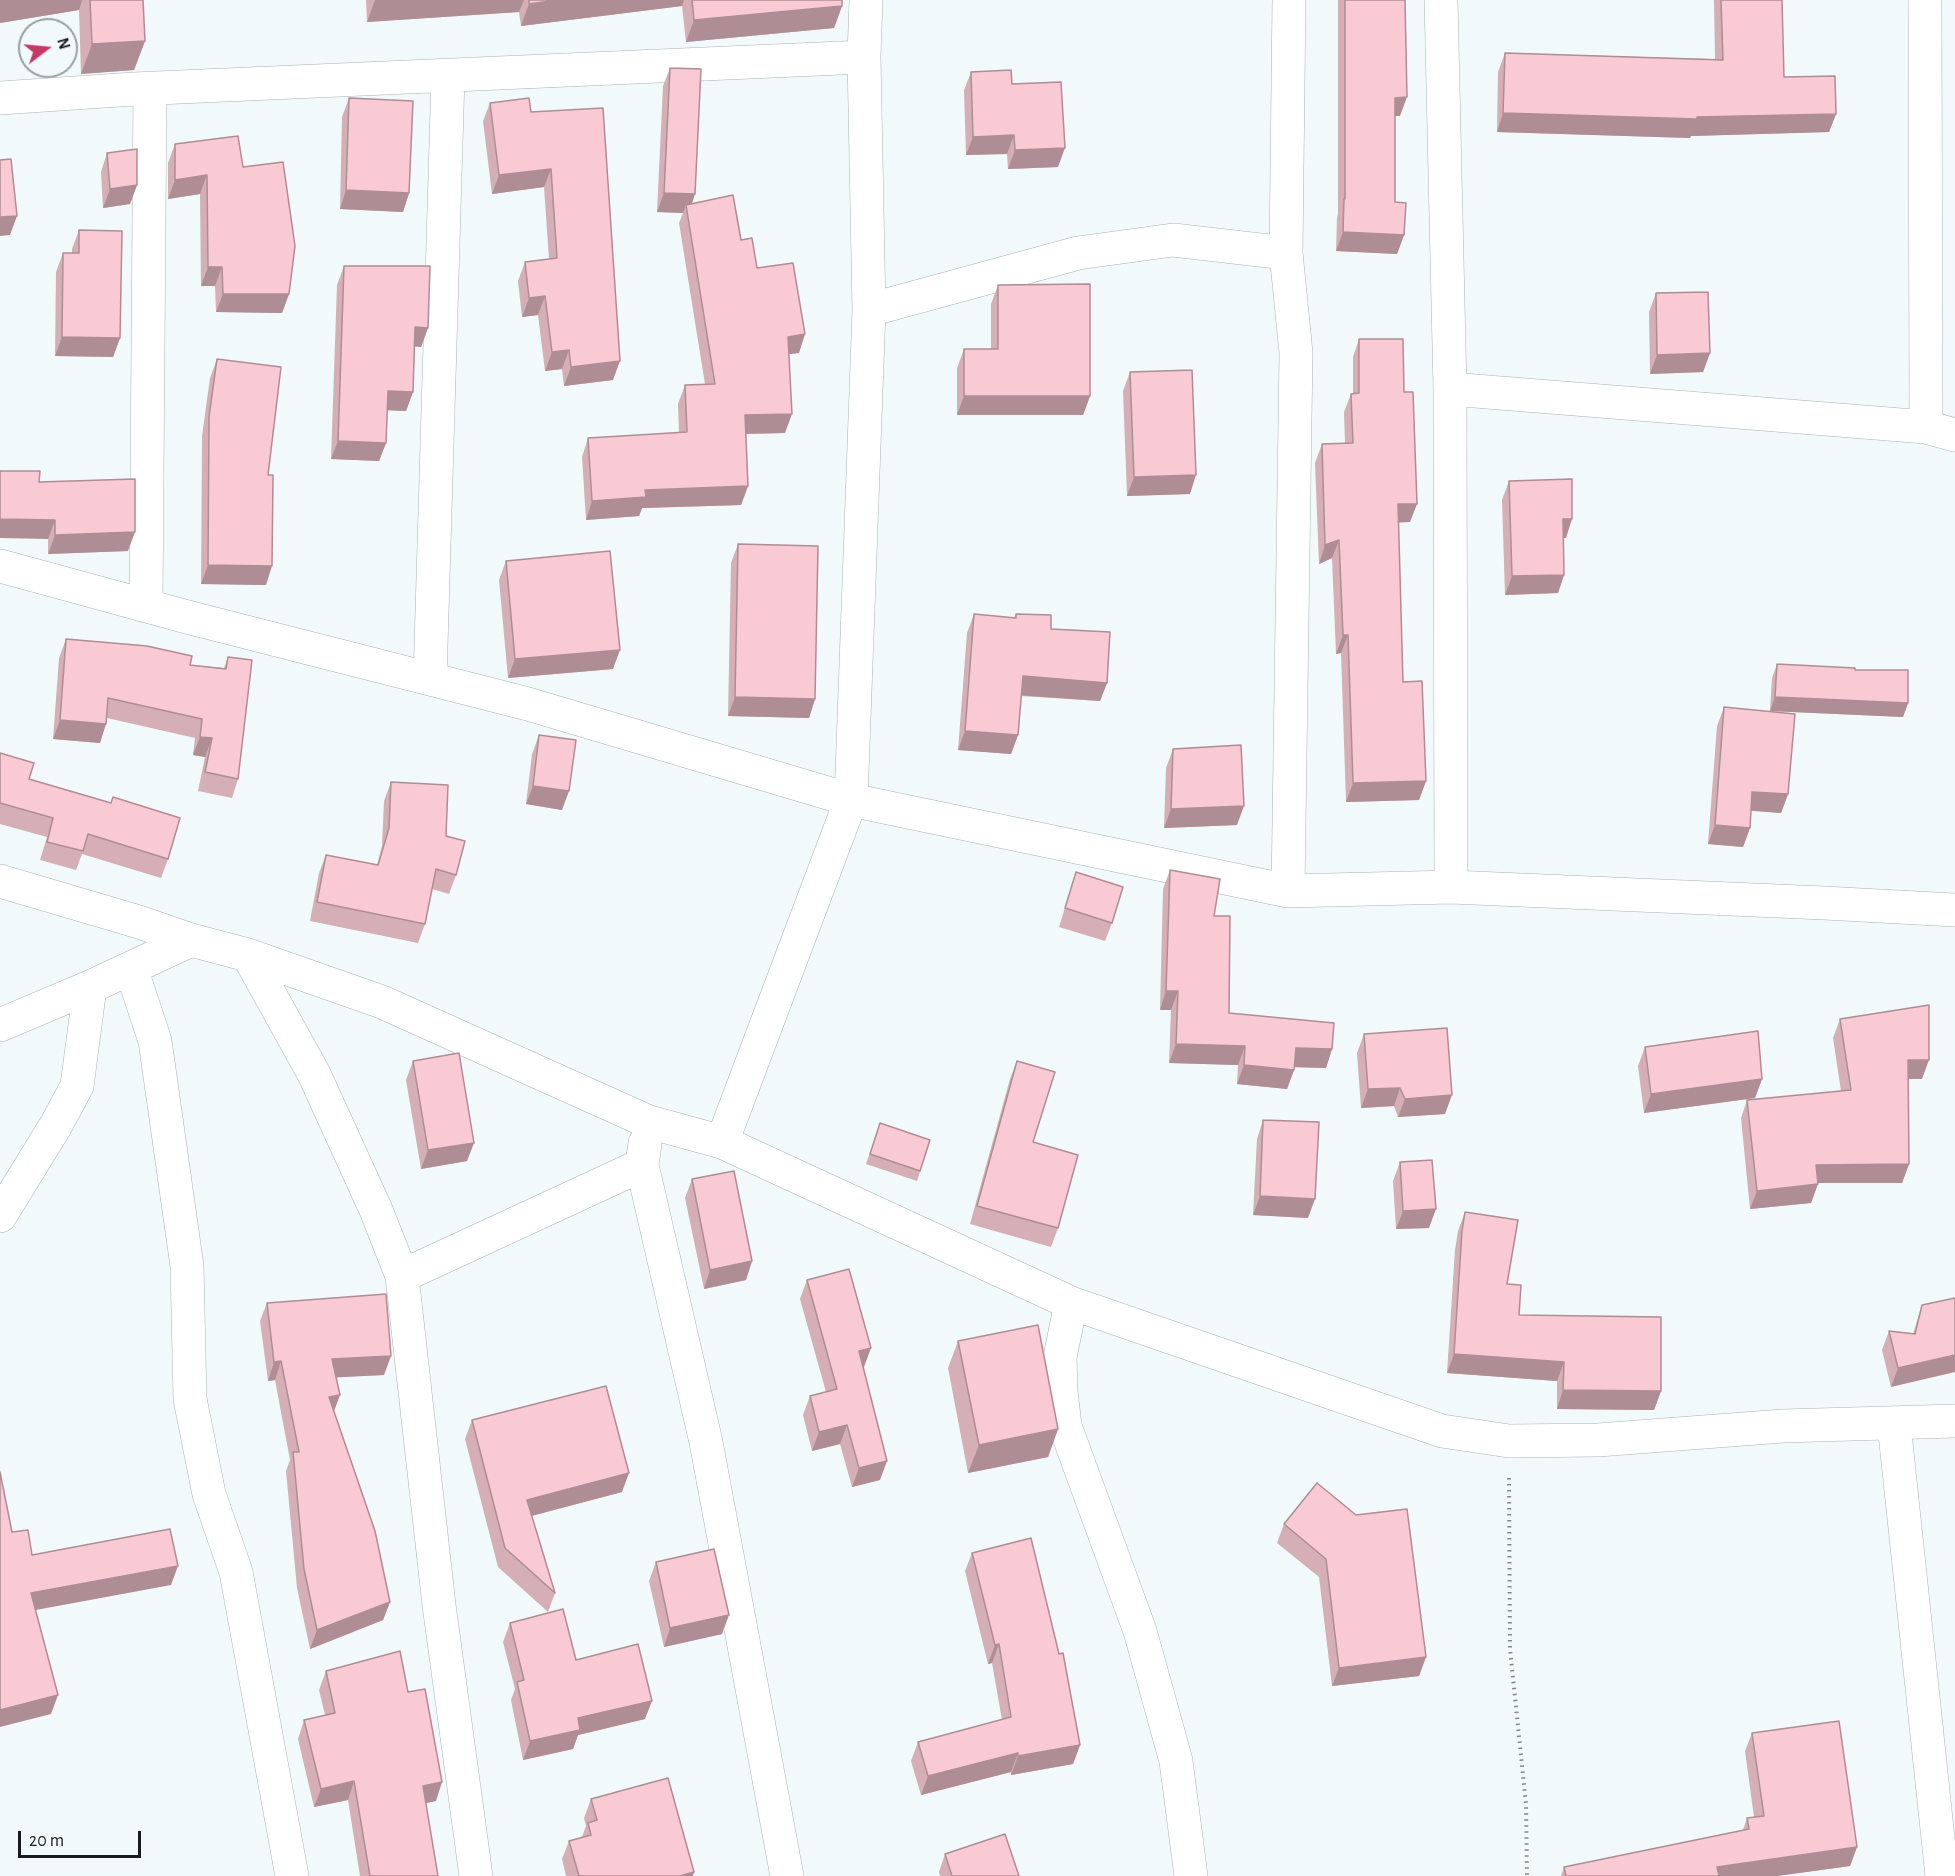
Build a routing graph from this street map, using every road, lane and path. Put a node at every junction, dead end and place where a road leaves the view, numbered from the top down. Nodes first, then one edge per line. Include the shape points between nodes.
1 (866, 0) edge
2 (1289, 0) edge
3 (1441, 0) edge
4 (1925, 0) edge
5 (864, 57) junction
6 (448, 76) junction
7 (150, 89) junction
8 (0, 98) edge
9 (1286, 253) junction
10 (869, 310) junction
11 (1450, 389) junction
12 (1940, 431) edge
13 (0, 566) edge
14 (146, 606) junction
15 (430, 679) junction
16 (850, 800) junction
17 (0, 881) edge
18 (1451, 887) junction
19 (1288, 891) junction
20 (1955, 910) edge
21 (191, 940) junction
22 (248, 955) junction
23 (131, 968) junction
24 (90, 987) junction
25 (0, 1025) edge
26 (649, 1122) junction
27 (722, 1142) junction
28 (642, 1165) junction
29 (0, 1216) edge
30 (402, 1276) junction
31 (1071, 1303) junction
32 (1955, 1421) edge
33 (1894, 1424) junction
34 (1509, 1442) junction
35 (292, 1876) edge
36 (476, 1876) edge
37 (787, 1876) edge
38 (1191, 1876) edge
39 (1527, 1876) edge
40 (1942, 1876) edge

1 - 5 street
2 - 9 street
3 - 11 street
4 - 12 street
5 - 6 street
5 - 10 street
6 - 7 street
6 - 15 street
7 - 8 street
7 - 14 street
9 - 10 street via 1173,240 1078,253
9 - 19 street via 1296,353
10 - 16 street
11 - 12 street
11 - 18 street
13 - 14 street
14 - 15 street
15 - 16 street
16 - 19 street
16 - 27 street
17 - 21 street
18 - 19 street
18 - 20 street
21 - 22 street
21 - 23 street
22 - 26 street via 382,1002
22 - 30 street via 314,1074
23 - 24 street
23 - 35 street via 155,1041 187,1266 190,1399 209,1494 236,1572
24 - 25 street
24 - 29 street via 77,1086
26 - 27 street
26 - 28 street
27 - 31 street
28 - 30 street
28 - 37 street via 706,1442
30 - 36 street via 439,1605
31 - 34 street via 1442,1431
31 - 38 street via 1060,1357 1065,1426 1140,1631 1176,1761
32 - 33 street
33 - 34 street via 1783,1426 1598,1440
33 - 40 street
34 - 39 path via 1510,1649 1526,1804

